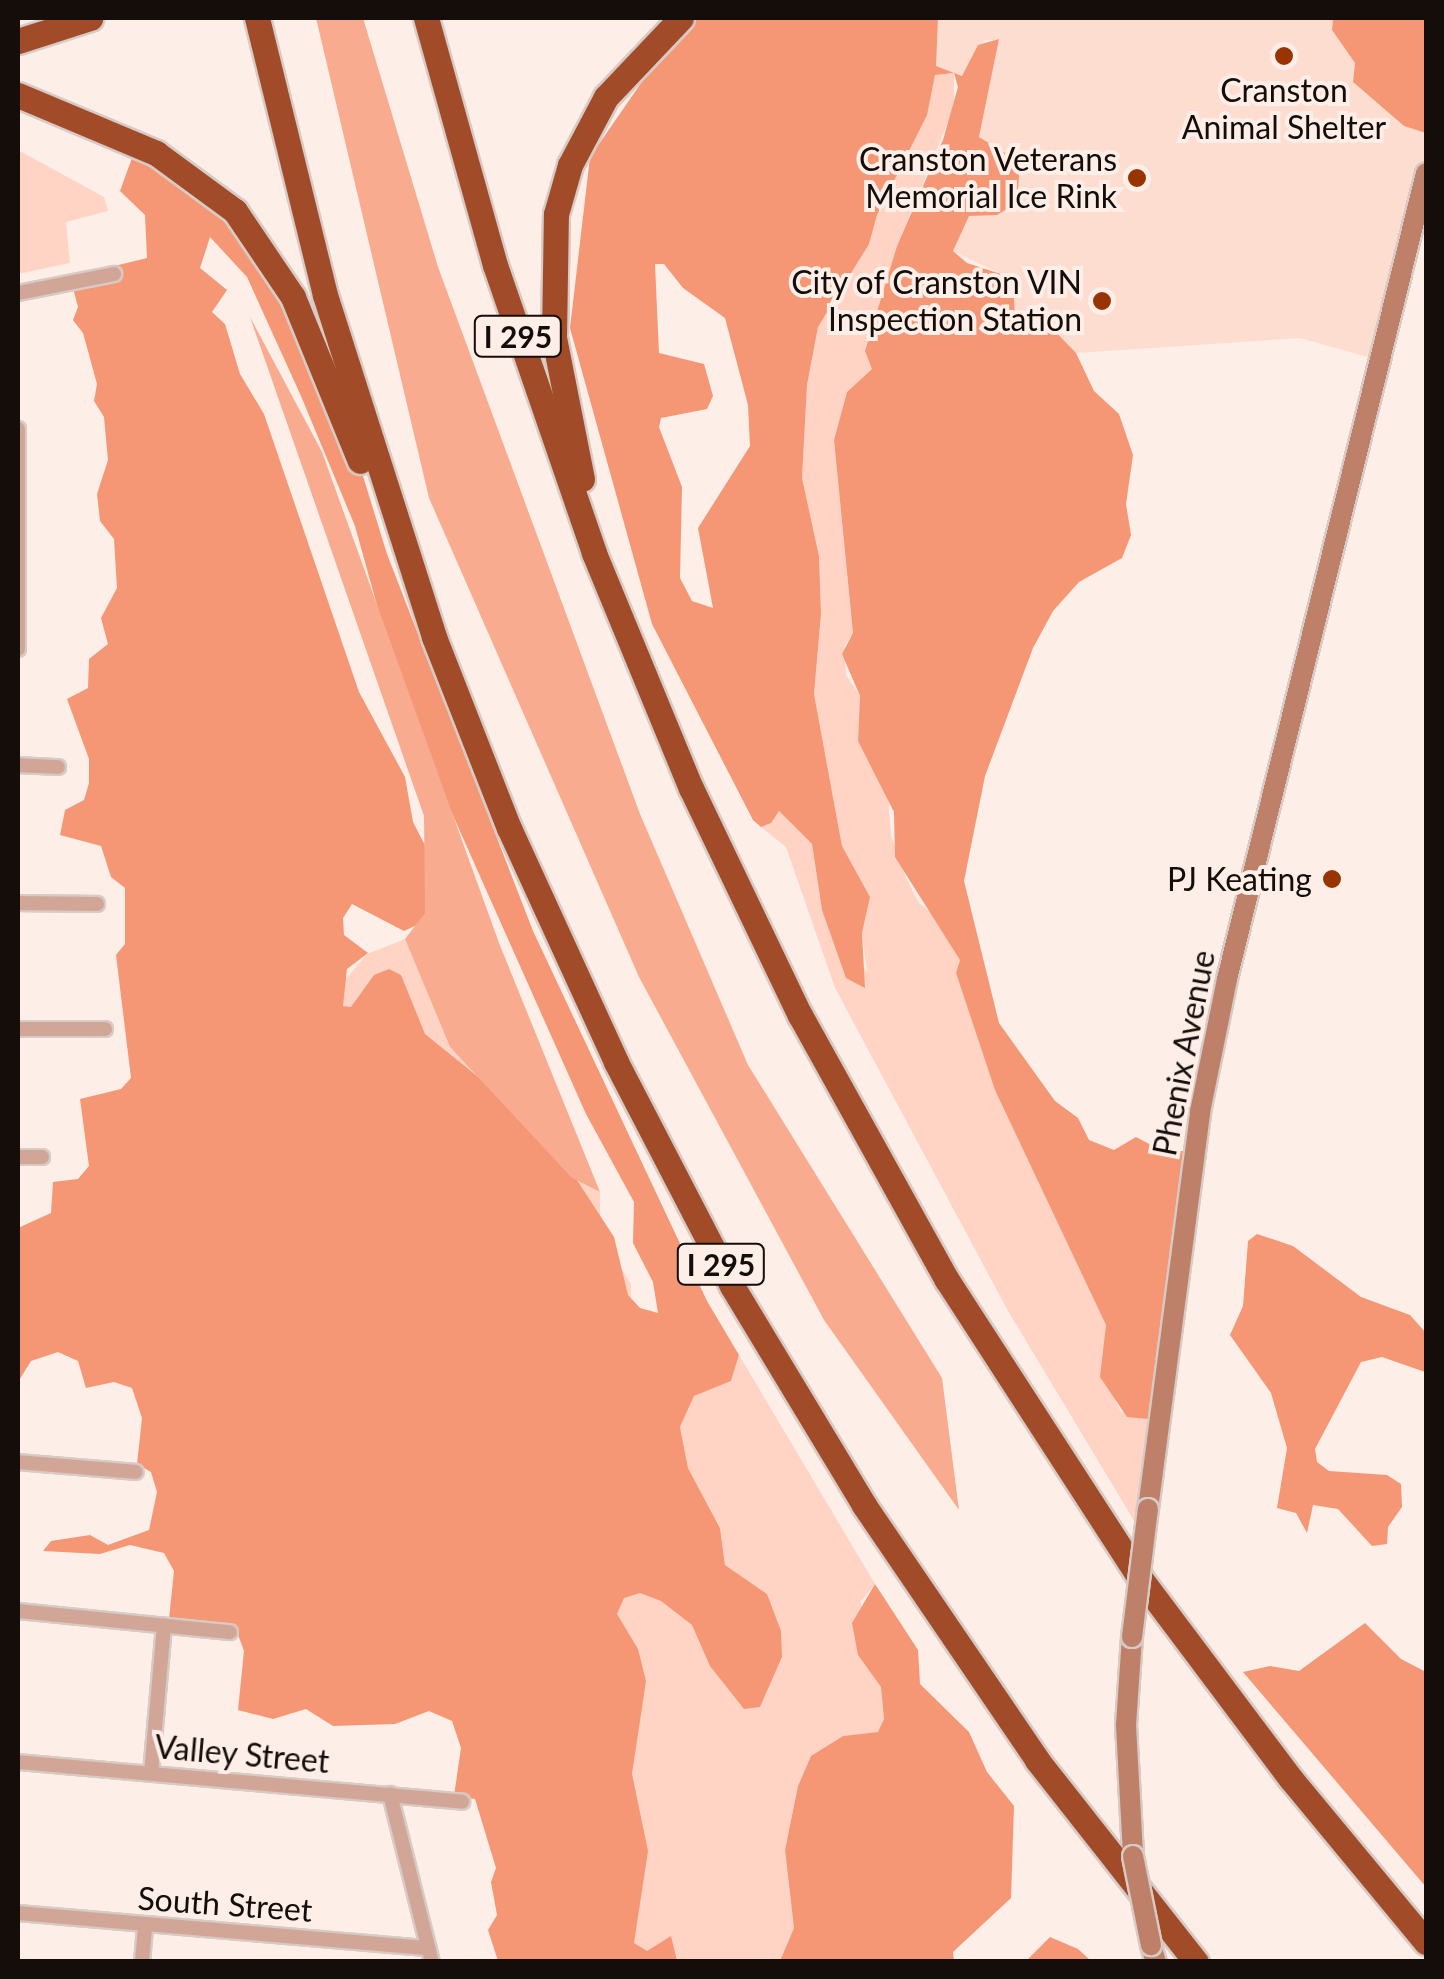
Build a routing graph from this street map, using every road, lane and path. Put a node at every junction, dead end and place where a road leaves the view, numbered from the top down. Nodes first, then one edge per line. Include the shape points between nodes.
1 (90, 18) edge
2 (257, 18) edge
3 (426, 18) edge
4 (681, 18) edge
5 (18, 41) edge
6 (18, 95) edge
7 (1426, 173) edge
8 (114, 274) dead end
9 (18, 294) edge
10 (18, 438) edge
11 (18, 598) edge
12 (434, 637) junction
13 (631, 647) junction
14 (18, 649) edge
15 (18, 765) edge
16 (58, 766) dead end
17 (18, 903) edge
18 (98, 904) dead end
19 (18, 1029) edge
20 (105, 1029) dead end
21 (18, 1156) edge
22 (42, 1156) dead end
23 (18, 1462) edge
24 (136, 1472) dead end
25 (18, 1611) edge
26 (164, 1626) junction
27 (230, 1632) dead end
28 (18, 1762) edge
29 (151, 1774) junction
30 (390, 1794) junction
31 (462, 1802) dead end
32 (18, 1913) edge
33 (145, 1926) junction
34 (1426, 1942) edge
35 (1154, 1953) edge
36 (430, 1955) edge
37 (142, 1962) edge
38 (1196, 1962) edge

1 - 5 highway
2 - 12 highway, I 295 via 325,295
3 - 13 highway, I 295 via 516,330
4 - 13 highway via 635,60 594,116 570,164 552,238 562,396
6 - 12 highway via 172,162 250,227 302,318 388,541
7 - 35 main road, Phenix Avenue, bridge via 1200,1112 1126,1725 1133,1856
8 - 9 street
10 - 11 street
11 - 14 street
12 - 38 highway, I 295 via 579,984 750,1316 978,1676
13 - 34 highway, I 295 via 777,970 947,1280 1169,1619
15 - 16 street
17 - 18 street
19 - 20 street
21 - 22 street
23 - 24 street
25 - 26 street
26 - 27 street
26 - 29 street
28 - 29 street, Valley Street
29 - 30 street, Valley Street
30 - 31 street, Valley Street
30 - 36 street
32 - 33 street, South Street
33 - 36 street, South Street
33 - 37 street

